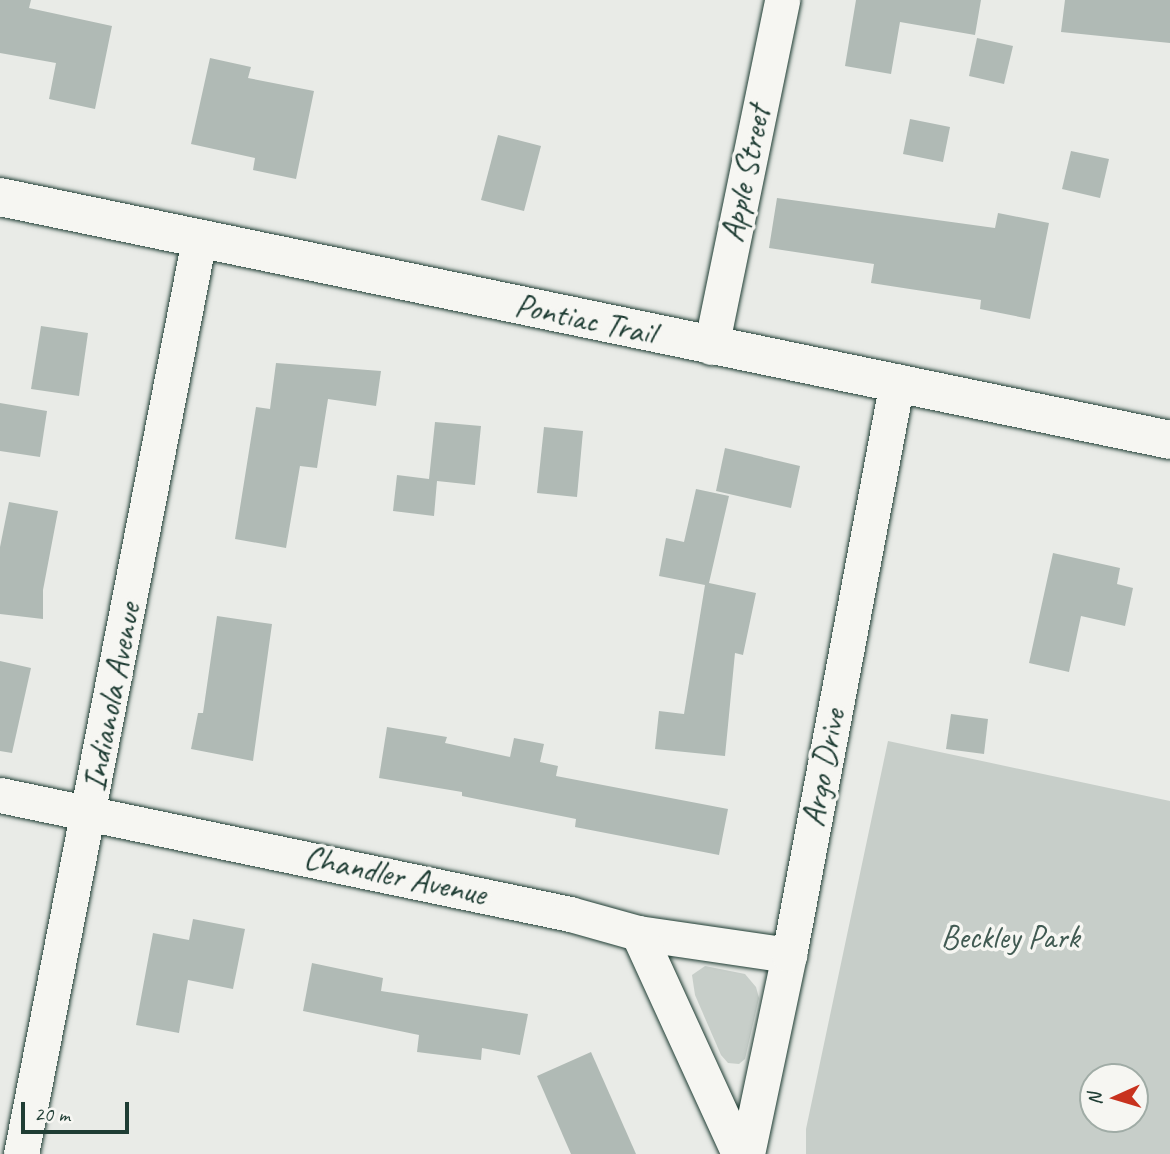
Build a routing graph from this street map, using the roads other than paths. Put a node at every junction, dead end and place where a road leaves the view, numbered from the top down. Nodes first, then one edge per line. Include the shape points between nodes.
1 (782, 0) edge
2 (0, 197) edge
3 (199, 239) junction
4 (711, 347) junction
5 (897, 381) junction
6 (1170, 440) edge
7 (0, 795) edge
8 (90, 813) junction
9 (639, 933) junction
10 (789, 955) junction
11 (21, 1154) edge
12 (739, 1154) edge
13 (747, 1154) edge

1 - 4 street, Apple Street
2 - 3 main road, Pontiac Trail
3 - 4 main road, Pontiac Trail
3 - 8 street, Indianola Avenue
4 - 5 main road, Pontiac Trail
5 - 6 main road, Pontiac Trail
5 - 10 street, Argo Drive
7 - 8 street, Chandler Avenue
8 - 9 street, Chandler Avenue via 556,911
8 - 11 street, Indianola Avenue
9 - 10 street, Chandler Avenue
9 - 12 street
10 - 13 street, Argo Drive

